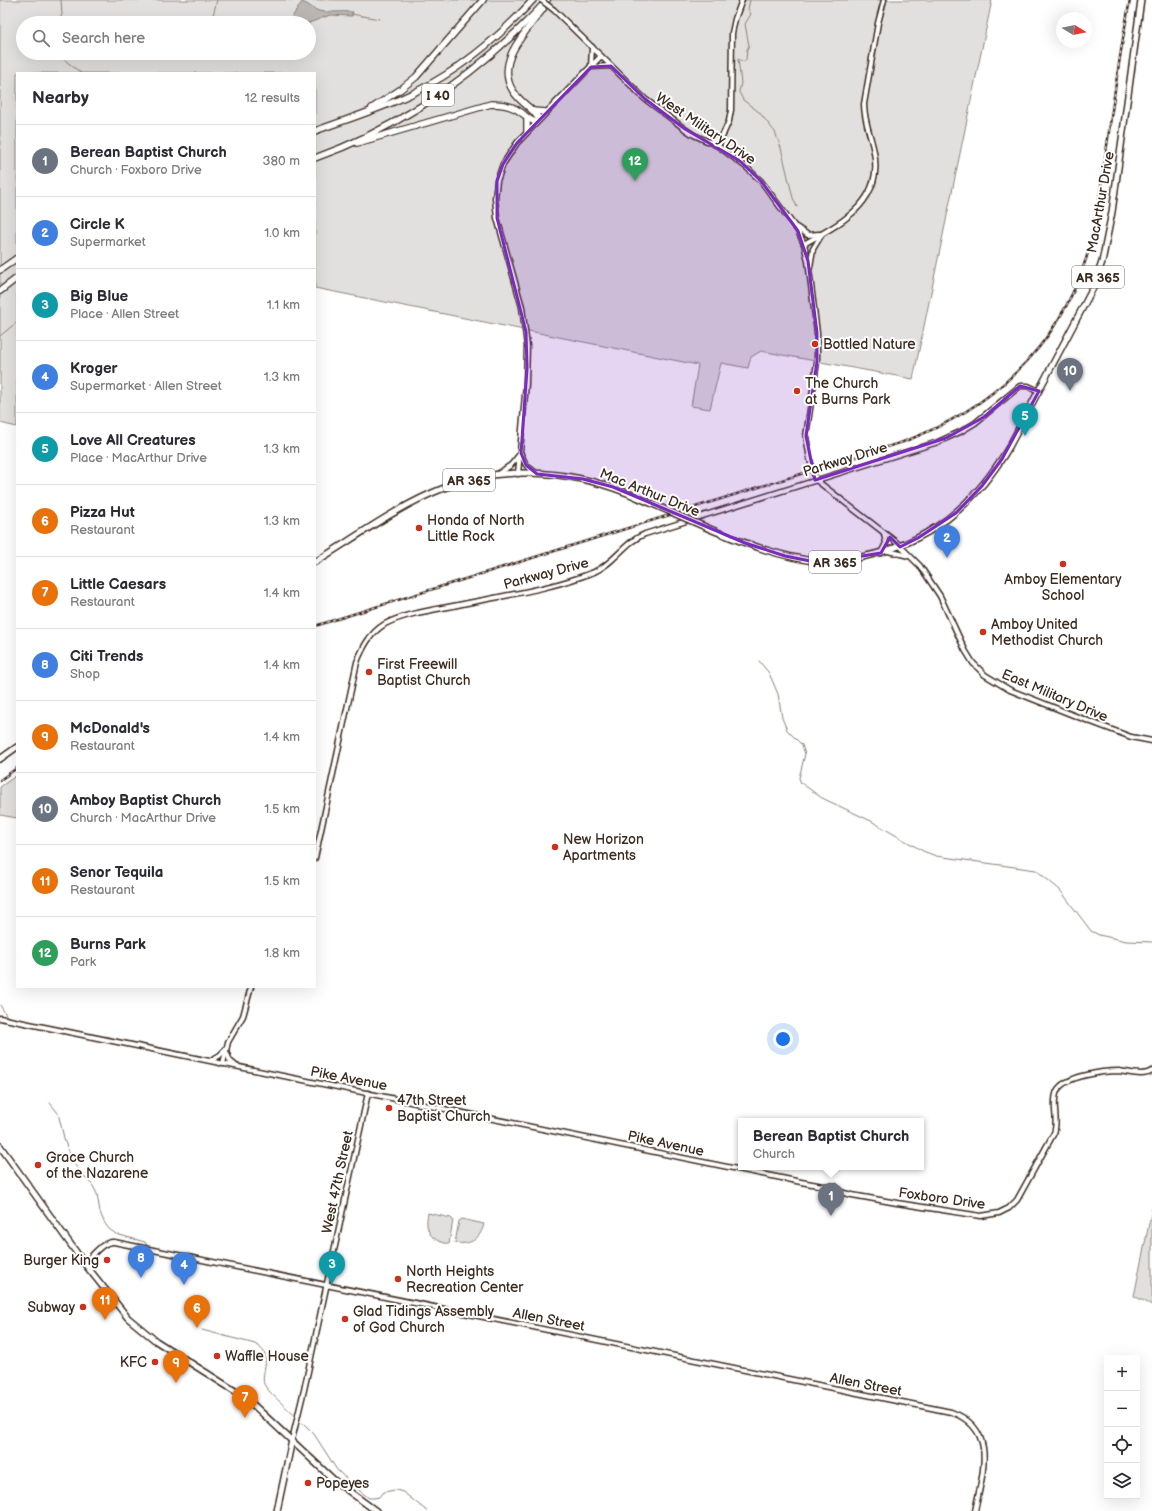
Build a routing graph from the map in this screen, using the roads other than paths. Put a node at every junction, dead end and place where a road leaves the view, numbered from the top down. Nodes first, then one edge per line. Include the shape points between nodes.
1 (482, 0) edge
2 (533, 0) edge
3 (742, 0) edge
4 (884, 0) edge
5 (1141, 0) edge
6 (544, 2) edge
7 (592, 47) junction
8 (601, 56) junction
9 (611, 66) junction
10 (591, 67) junction
11 (533, 111) junction
12 (546, 112) junction
13 (364, 113) junction
14 (527, 118) junction
15 (537, 121) junction
16 (316, 131) edge
17 (527, 131) junction
18 (724, 134) junction
19 (709, 142) junction
20 (345, 146) junction
21 (718, 146) junction
22 (316, 158) edge
23 (795, 226) junction
24 (822, 234) junction
25 (804, 244) junction
26 (16, 259) edge
27 (0, 270) edge
28 (810, 271) junction
29 (16, 279) edge
30 (0, 291) edge
31 (1039, 392) junction
32 (521, 453) junction
33 (518, 474) junction
34 (537, 474) junction
35 (497, 475) junction
36 (826, 476) junction
37 (816, 480) junction
38 (826, 488) junction
39 (710, 528) joint
40 (884, 533) junction
41 (900, 547) junction
42 (888, 551) junction
43 (881, 553) junction
44 (911, 557) junction
45 (316, 561) edge
46 (1152, 741) edge
47 (16, 748) edge
48 (0, 759) edge
49 (316, 853) edge
50 (251, 988) edge
51 (0, 1018) edge
52 (226, 1048) junction
53 (210, 1061) junction
54 (223, 1064) junction
55 (239, 1067) junction
56 (1152, 1071) edge
57 (368, 1093) junction
58 (0, 1146) edge
59 (738, 1169) edge
60 (743, 1170) edge
61 (835, 1186) joint
62 (84, 1263) junction
63 (327, 1286) junction
64 (292, 1440) junction
65 (276, 1511) edge
66 (376, 1511) edge
67 (974, 1511) edge

1 - 13 highway via 416,77
2 - 13 highway, I 40 via 504,30 455,69 399,100
3 - 18 street via 732,33 731,110
4 - 24 street via 864,104 875,161 874,181 870,192 858,208
5 - 31 main road, MacArthur Drive / AR 365 via 1112,212 1100,268 1093,288
6 - 7 street, West Military Drive, bridge
6 - 11 highway via 543,9 512,52 507,69 514,92
6 - 20 highway, I 40 via 498,48 450,87 401,118
7 - 8 street, West Military Drive
7 - 10 street
8 - 9 street, West Military Drive
8 - 10 street
9 - 10 street
9 - 19 street, West Military Drive via 659,110 694,135
10 - 12 street
11 - 12 highway
11 - 15 highway
12 - 15 street
13 - 16 highway, I 40
14 - 15 highway
14 - 17 highway
14 - 20 highway via 509,106 491,104
15 - 17 street
17 - 32 street via 503,164 495,198 499,229 522,308 526,332 527,369
18 - 19 street
18 - 21 street
19 - 21 street, West Military Drive
20 - 22 highway, I 40
21 - 23 street, West Military Drive via 754,174
23 - 24 street via 808,235
23 - 25 street, West Military Drive
24 - 25 street
24 - 28 street via 813,249
25 - 28 street, West Military Drive
26 - 27 highway
28 - 37 street, West Military Drive via 817,356 806,436
29 - 30 highway
31 - 36 street, Parkway Drive via 1028,386 1020,386 984,417 960,432 934,443
31 - 41 main road, MacArthur Drive / AR 365 via 1002,459 981,488 941,524
32 - 33 street
32 - 34 street via 526,465
32 - 35 street via 511,465
33 - 34 main road, Mac Arthur Drive / AR 365
33 - 35 main road, Mac Arthur Drive / AR 365
34 - 39 main road, Mac Arthur Drive / AR 365, bridge via 583,479 613,487
35 - 45 main road, Mac Arthur Drive / AR 365 via 463,481 409,504
36 - 37 street, Parkway Drive
36 - 38 street
37 - 38 street
37 - 49 street, Parkway Drive via 639,536 606,565 587,574 529,591 430,611 392,621 381,627 366,643 357,662
38 - 40 street
39 - 43 main road, MacArthur Drive / AR 365 via 772,553 820,563
40 - 41 street
40 - 43 street via 886,543
41 - 42 main road, MacArthur Drive / AR 365
41 - 44 street, East Military Drive
42 - 43 main road, MacArthur Drive / AR 365
42 - 44 street
44 - 46 street, East Military Drive via 932,582 965,650 985,675 1010,690 1078,718 1126,736
47 - 48 main road
50 - 52 street via 243,1016
51 - 53 street, Pike Avenue
52 - 53 street
52 - 54 street
52 - 55 street via 230,1061
53 - 54 street, Pike Avenue
54 - 55 street, Pike Avenue
55 - 57 street, Pike Avenue
56 - 61 street, Foxboro Drive via 1147,1074 1105,1072 1062,1084 1056,1096 1056,1125 1052,1136 1017,1200 1009,1208 991,1216 844,1193
57 - 59 street, Pike Avenue
57 - 63 street, West 47th Street
58 - 62 main road
60 - 61 street, Pike Avenue via 823,1186
62 - 63 street, Allen Street via 104,1244 114,1242
62 - 64 main road via 135,1325 246,1398
63 - 64 street, West 47th Street
63 - 67 street, Allen Street via 945,1410 965,1419 982,1440 984,1462
64 - 65 main road, West 47th Street
64 - 66 main road via 335,1480

